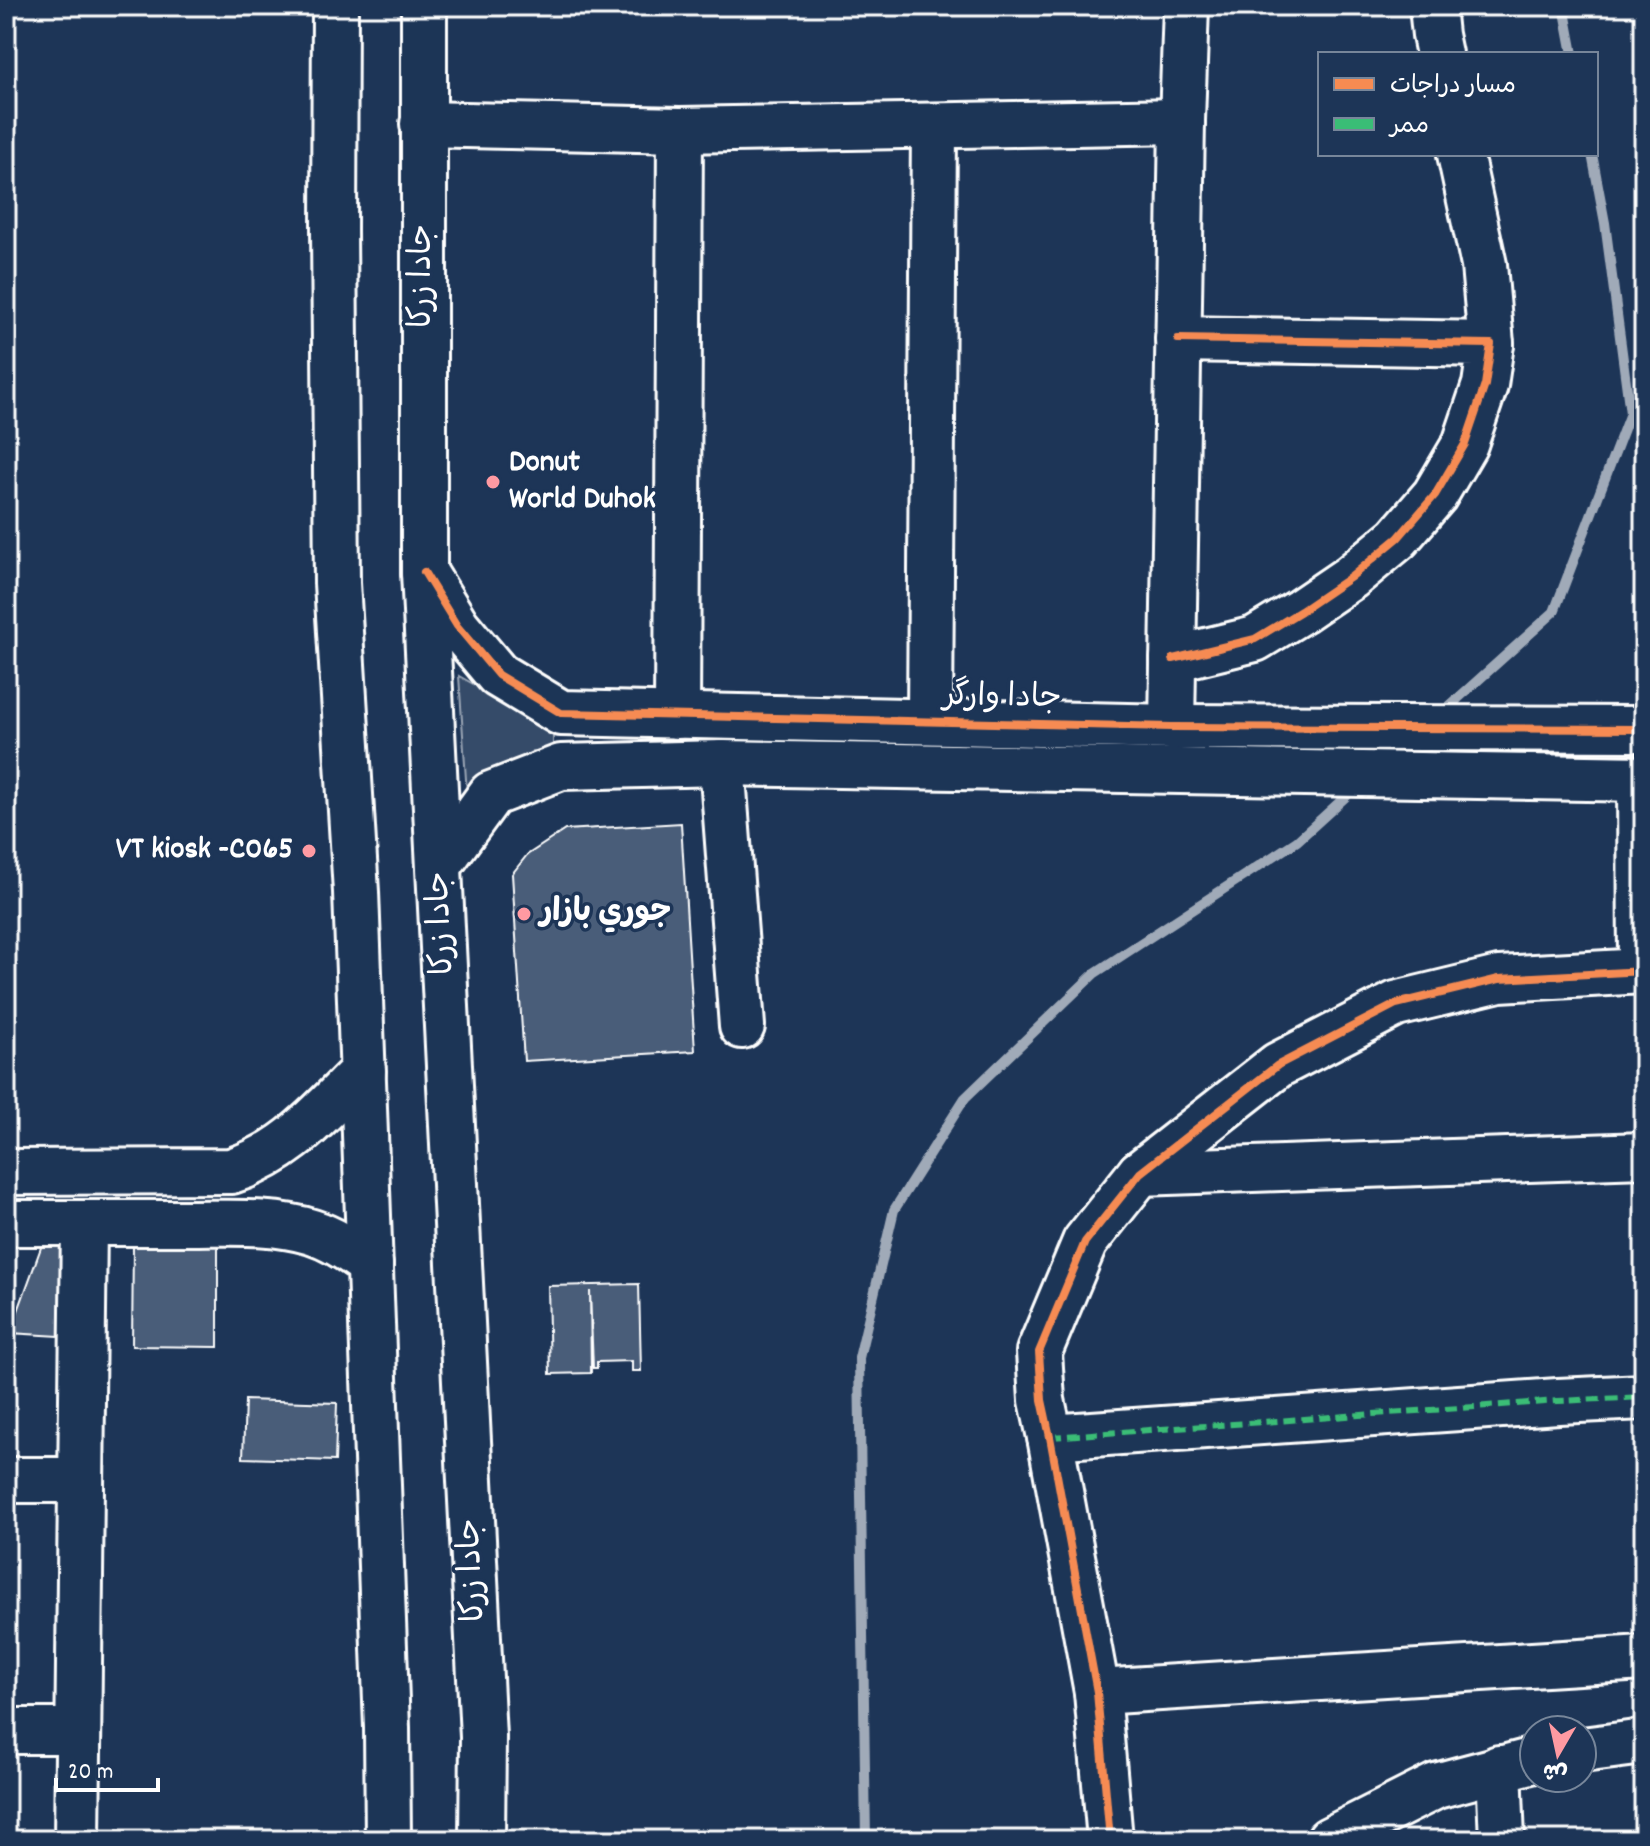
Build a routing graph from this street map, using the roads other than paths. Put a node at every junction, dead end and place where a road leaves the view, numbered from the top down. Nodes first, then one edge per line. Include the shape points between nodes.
1 (335, 6) edge
2 (424, 6) edge
3 (1186, 6) edge
4 (1432, 6) edge
5 (1439, 52) edge
6 (1182, 121) junction
7 (423, 124) junction
8 (934, 126) junction
9 (680, 130) junction
10 (1460, 156) edge
11 (1178, 339) junction
12 (1491, 344) junction
13 (424, 572) junction
14 (1173, 659) junction
15 (596, 714) junction
16 (677, 716) junction
17 (930, 721) junction
18 (1172, 727) junction
19 (1644, 729) edge
20 (722, 763) junction
21 (615, 764) junction
22 (1642, 779) edge
23 (440, 864) junction
24 (1643, 971) edge
25 (742, 1026) dead end
26 (363, 1071) junction
27 (1644, 1155) edge
28 (231, 1171) junction
29 (6, 1172) edge
30 (1140, 1173) junction
31 (6, 1223) edge
32 (84, 1223) junction
33 (233, 1223) junction
34 (370, 1265) junction
35 (1644, 1397) edge
36 (1050, 1437) junction
37 (6, 1480) edge
38 (80, 1480) junction
39 (1644, 1658) edge
40 (1097, 1692) junction
41 (6, 1731) edge
42 (78, 1731) junction
43 (1644, 1742) edge
44 (1598, 1748) edge
45 (1517, 1764) edge
46 (77, 1840) edge
47 (388, 1840) edge
48 (482, 1840) edge
49 (1110, 1840) edge
50 (1329, 1840) edge
51 (1502, 1840) edge

1 - 26 street via 337,583
2 - 7 street, جادا زرکا
3 - 6 street
4 - 5 street
6 - 8 street
6 - 11 street
7 - 9 street
7 - 13 street, جادا زرکا
8 - 9 street
8 - 17 street
9 - 16 street
10 - 12 street via 1484,265
11 - 12 street
11 - 14 street
12 - 14 street via 1485,385 1465,444 1435,495 1398,538 1351,577 1255,639
13 - 15 street, جادا وارگر via 457,626 498,675 561,713
13 - 23 street, جادا زرکا
14 - 18 street
15 - 16 street, جادا وارگر
15 - 21 street via 579,720 573,735 578,747
16 - 17 street, جادا وارگر
17 - 18 street, جادا وارگر
18 - 19 street, جادا وارگر
20 - 21 street
20 - 22 street
20 - 25 street
21 - 23 street via 561,767 491,794
22 - 24 street
23 - 48 street, جادا زرکا via 483,1737
24 - 30 street via 1499,979 1396,1004 1278,1065
26 - 28 street via 282,1148
26 - 34 street
27 - 30 street
28 - 29 street
28 - 33 street via 245,1197
30 - 36 street via 1085,1242 1039,1352
31 - 32 street
32 - 33 street
32 - 38 street
33 - 34 street via 311,1232
34 - 47 street
35 - 36 street
36 - 40 street
37 - 38 street
38 - 42 street
39 - 40 street
40 - 49 street
41 - 42 street
42 - 46 street
43 - 44 street
45 - 50 street via 1436,1786
45 - 51 street

